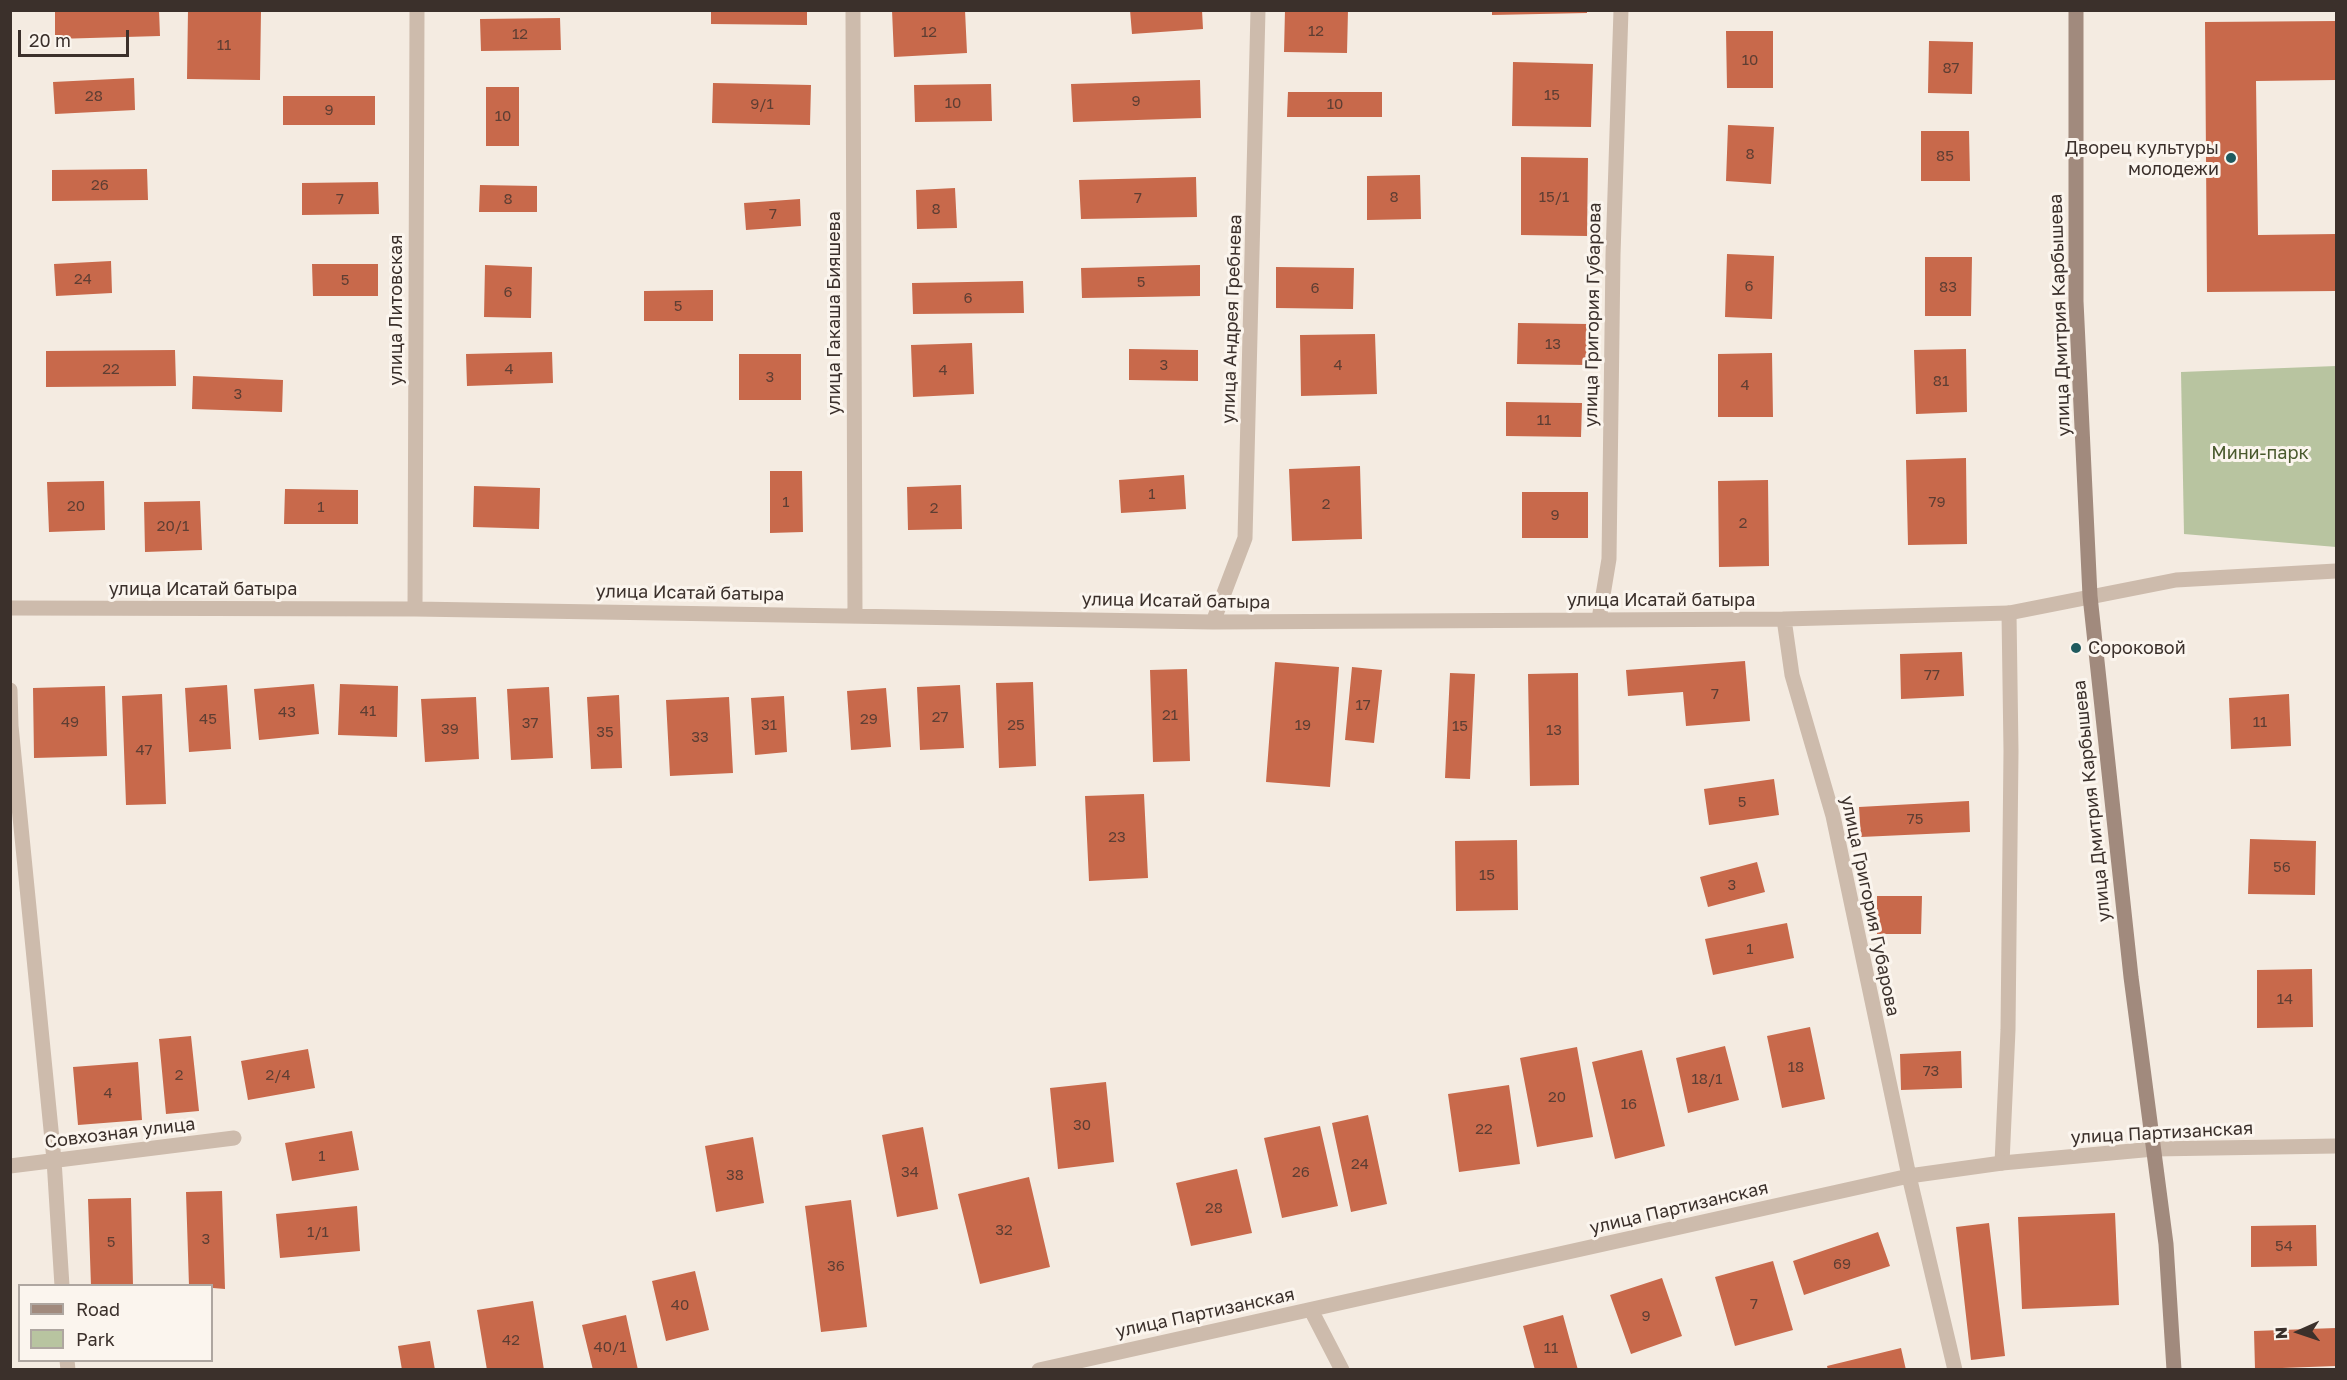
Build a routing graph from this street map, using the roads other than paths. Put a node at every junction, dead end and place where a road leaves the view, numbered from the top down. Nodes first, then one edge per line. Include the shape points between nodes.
1 (417, 10) edge
2 (852, 10) edge
3 (1258, 10) edge
4 (1621, 10) edge
5 (2076, 10) edge
6 (2337, 571) edge
7 (2090, 596) junction
8 (10, 608) edge
9 (415, 609) junction
10 (2009, 614) junction
11 (855, 615) junction
12 (1599, 619) junction
13 (1784, 619) junction
14 (1213, 622) junction
15 (10, 690) edge
16 (234, 1138) dead end
17 (2337, 1146) edge
18 (2154, 1149) junction
19 (54, 1161) junction
20 (2002, 1163) junction
21 (10, 1166) edge
22 (1909, 1176) junction
23 (62, 1284) edge
24 (1311, 1310) junction
25 (1039, 1370) edge
26 (1342, 1370) edge
27 (1955, 1370) edge
28 (2174, 1370) edge

1 - 9 street, улица Литовская
2 - 11 street, улица Гакаша Бияшева
3 - 14 street, улица Андрея Гребнева via 1245,538
4 - 12 street, улица Григория Губарова via 1609,560
5 - 7 street, улица Дмитрия Карбышева via 2076,301
6 - 7 street, улица Исатай батыра via 2176,580
7 - 10 street, улица Исатай батыра
7 - 18 street, улица Дмитрия Карбышева via 2131,977
8 - 9 street, улица Исатай батыра
9 - 11 street, улица Исатай батыра
10 - 13 street, улица Исатай батыра
10 - 20 street via 2009,1018
11 - 14 street, улица Исатай батыра
12 - 13 street, улица Исатай батыра
12 - 14 street, улица Исатай батыра
13 - 22 street, улица Григория Губарова via 1792,675 1833,816
15 - 19 street
16 - 19 street, Совхозная улица
17 - 18 street, улица Партизанская
18 - 20 street, улица Партизанская
18 - 28 street, улица Дмитрия Карбышева via 2166,1244
19 - 21 street, Совхозная улица
19 - 23 street
20 - 22 street, улица Партизанская
22 - 24 street, улица Партизанская
22 - 27 street, улица Григория Губарова
24 - 25 street, улица Партизанская
24 - 26 street

